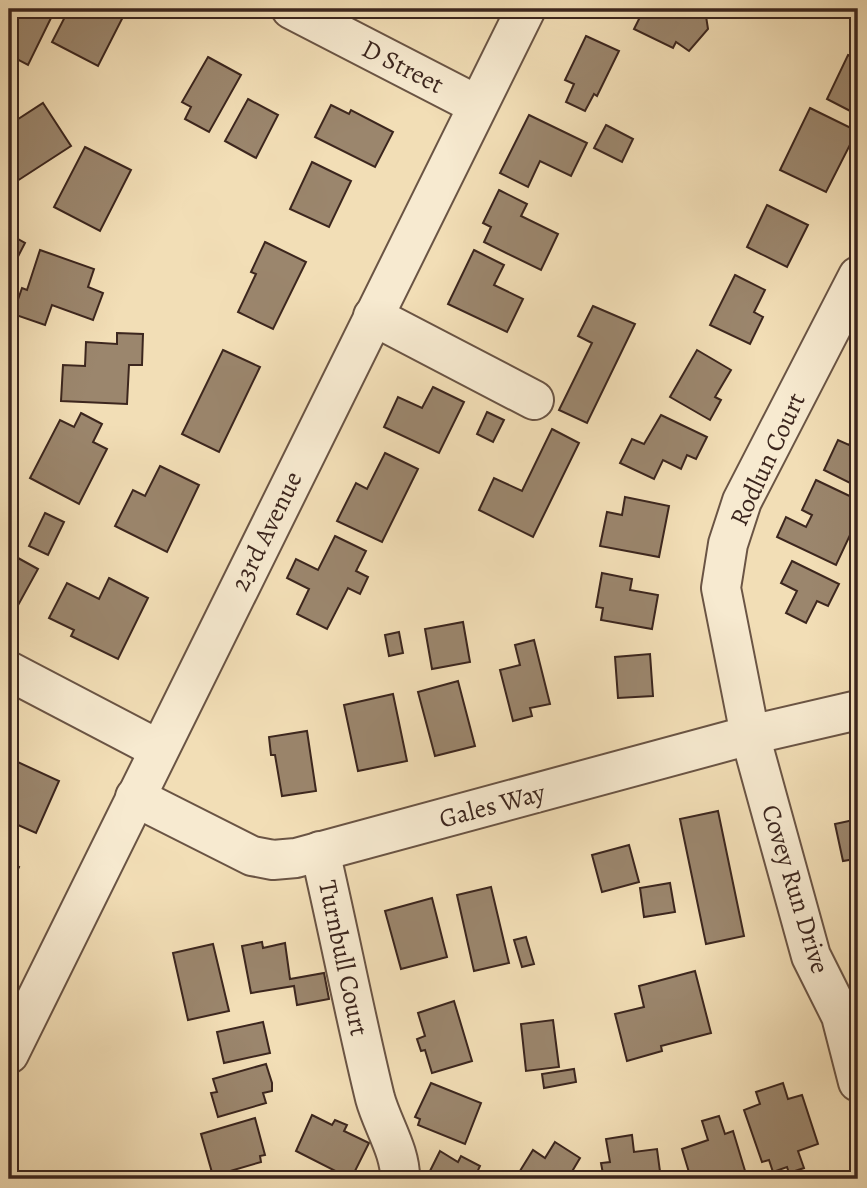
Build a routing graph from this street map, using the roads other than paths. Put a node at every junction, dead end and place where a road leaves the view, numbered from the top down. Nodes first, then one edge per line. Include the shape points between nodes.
1 (291, 9) edge
2 (526, 9) edge
3 (477, 105) junction
4 (858, 276) edge
5 (373, 316) junction
6 (534, 400) dead end
7 (9, 671) edge
8 (858, 710) edge
9 (750, 735) junction
10 (158, 749) junction
11 (135, 797) junction
12 (320, 851) junction
13 (9, 1054) edge
14 (858, 1082) edge
15 (400, 1179) edge

1 - 3 street, D Street
2 - 3 street, 23rd Avenue
3 - 5 street, 23rd Avenue
4 - 9 street, Rodlun Court via 742,500 728,544 721,588
5 - 6 street
5 - 10 street, 23rd Avenue
7 - 10 street
8 - 9 street, Gales Way
9 - 12 street, Gales Way
9 - 14 street, Covey Run Drive via 811,956 841,1016
10 - 11 street, 23rd Avenue
11 - 12 street, Gales Way via 252,856 273,860
11 - 13 street, 23rd Avenue
12 - 15 street, Turnbull Court via 367,1066 379,1114 400,1166

